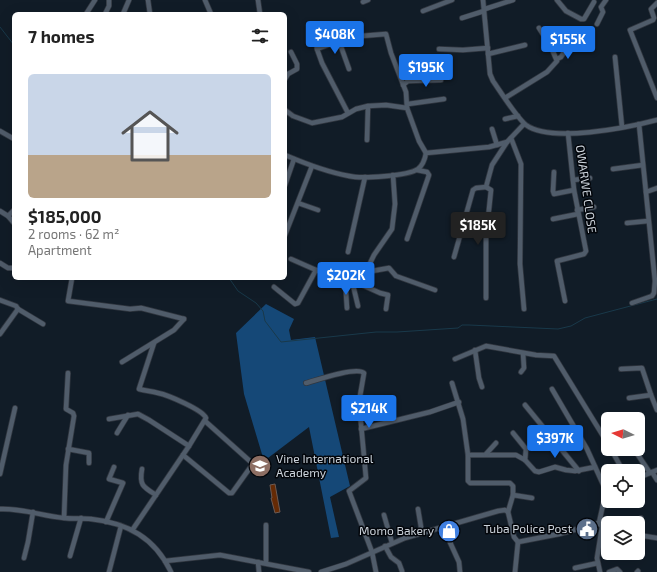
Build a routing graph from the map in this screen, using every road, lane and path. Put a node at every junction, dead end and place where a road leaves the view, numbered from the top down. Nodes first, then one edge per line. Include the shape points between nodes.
1 (95, 0) edge
2 (109, 0) edge
3 (129, 0) edge
4 (148, 0) edge
5 (205, 0) edge
6 (258, 0) edge
7 (452, 0) edge
8 (483, 0) edge
9 (513, 0) edge
10 (558, 0) edge
11 (606, 0) edge
12 (594, 1) edge
13 (657, 4) edge
14 (601, 7) junction
15 (484, 10) junction
16 (87, 12) edge
17 (106, 12) edge
18 (124, 12) edge
19 (150, 12) edge
20 (210, 12) edge
21 (260, 12) edge
22 (424, 12) dead end
23 (462, 18) dead end
24 (597, 24) dead end
25 (315, 26) dead end
26 (539, 28) dead end
27 (338, 41) junction
28 (574, 42) dead end
29 (525, 45) dead end
30 (317, 49) junction
31 (440, 49) dead end
32 (488, 51) junction
33 (291, 52) dead end
34 (615, 57) dead end
35 (557, 59) junction
36 (349, 69) dead end
37 (287, 73) edge
38 (441, 80) dead end
39 (403, 84) junction
40 (444, 98) dead end
41 (505, 98) junction
42 (657, 98) edge
43 (368, 106) junction
44 (408, 106) junction
45 (287, 112) edge
46 (348, 113) junction
47 (518, 116) junction
48 (506, 119) dead end
49 (657, 120) edge
50 (524, 124) junction
51 (639, 124) junction
52 (622, 127) junction
53 (492, 129) dead end
54 (0, 131) edge
55 (568, 133) junction
56 (12, 138) edge
57 (366, 140) dead end
58 (509, 140) junction
59 (497, 145) junction
60 (426, 153) junction
61 (287, 156) edge
62 (294, 159) junction
63 (643, 165) junction
64 (312, 166) junction
65 (614, 169) dead end
66 (417, 170) junction
67 (554, 172) dead end
68 (393, 175) junction
69 (365, 177) junction
70 (590, 178) dead end
71 (287, 179) edge
72 (573, 180) junction
73 (486, 187) junction
74 (657, 188) edge
75 (574, 190) junction
76 (646, 192) junction
77 (298, 203) junction
78 (594, 207) dead end
79 (318, 210) dead end
80 (0, 211) edge
81 (12, 212) edge
82 (578, 212) junction
83 (8, 216) junction
84 (553, 219) dead end
85 (648, 220) junction
86 (12, 221) edge
87 (627, 223) dead end
88 (287, 231) edge
89 (407, 238) dead end
90 (348, 252) dead end
91 (454, 257) dead end
92 (290, 259) dead end
93 (0, 263) edge
94 (12, 268) edge
95 (316, 270) junction
96 (367, 270) junction
97 (345, 279) junction
98 (72, 280) edge
99 (656, 281) edge
100 (355, 284) junction
101 (274, 287) dead end
102 (435, 290) dead end
103 (486, 298) dead end
104 (0, 300) edge
105 (565, 301) dead end
106 (632, 303) dead end
107 (358, 306) dead end
108 (18, 308) junction
109 (347, 308) dead end
110 (386, 309) dead end
111 (524, 309) dead end
112 (43, 324) dead end
113 (2, 329) edge
114 (0, 334) edge
115 (154, 343) junction
116 (475, 350) junction
117 (523, 353) junction
118 (455, 359) dead end
119 (122, 362) dead end
120 (621, 369) dead end
121 (521, 372) dead end
122 (68, 373) dead end
123 (306, 383) dead end
124 (452, 383) dead end
125 (482, 387) dead end
126 (552, 389) dead end
127 (651, 395) junction
128 (629, 398) dead end
129 (458, 402) junction
130 (525, 405) dead end
131 (15, 408) dead end
132 (657, 410) edge
133 (128, 416) junction
134 (109, 419) dead end
135 (205, 421) junction
136 (361, 429) junction
137 (117, 433) dead end
138 (514, 433) dead end
139 (601, 433) edge
140 (496, 443) dead end
141 (189, 446) junction
142 (68, 449) junction
143 (486, 454) junction
144 (182, 455) junction
145 (468, 456) junction
146 (639, 456) edge
147 (525, 460) junction
148 (88, 463) dead end
149 (114, 467) dead end
150 (595, 467) junction
151 (142, 469) dead end
152 (579, 470) junction
153 (657, 470) edge
154 (651, 472) junction
155 (0, 474) edge
156 (645, 475) edge
157 (601, 479) edge
158 (657, 480) edge
159 (156, 495) junction
160 (513, 495) junction
161 (532, 498) dead end
162 (0, 509) edge
163 (418, 509) dead end
164 (33, 512) junction
165 (508, 512) junction
166 (384, 514) dead end
167 (64, 518) junction
168 (81, 518) junction
169 (106, 522) junction
170 (266, 525) dead end
171 (601, 525) joint
172 (121, 526) junction
173 (443, 528) junction
174 (133, 529) junction
175 (422, 533) junction
176 (645, 536) edge
177 (657, 538) edge
178 (518, 542) junction
179 (392, 543) junction
180 (385, 546) junction
181 (372, 552) junction
182 (70, 556) dead end
183 (24, 558) dead end
184 (165, 560) junction
185 (258, 562) junction
186 (598, 563) junction
187 (266, 564) junction
188 (575, 568) dead end
189 (402, 571) dead end
190 (109, 572) edge
191 (171, 572) edge
192 (259, 572) edge
193 (309, 572) edge
194 (321, 572) edge
195 (376, 572) edge
196 (460, 572) edge
197 (515, 572) edge
198 (600, 572) edge
199 (609, 572) edge
200 (620, 572) edge

1 - 16 street
2 - 17 street
3 - 18 street
4 - 19 street
5 - 20 street
6 - 21 street
7 - 22 street
8 - 15 street
9 - 15 street
10 - 12 street via 566,11 581,19 585,17
11 - 14 street
12 - 14 street
13 - 42 street via 651,9 653,20 630,30
14 - 24 street via 603,12
15 - 23 street
15 - 32 street
25 - 30 street
26 - 35 street
27 - 30 street
27 - 36 street
27 - 39 street via 386,34
28 - 35 street via 570,43
29 - 32 street
30 - 46 street
31 - 32 street
32 - 41 street via 493,81
33 - 37 street via 297,68
34 - 52 street
35 - 41 street via 547,72
38 - 39 street via 408,81
39 - 44 street
40 - 44 street
41 - 47 street
43 - 44 street
43 - 46 street
43 - 57 street
44 - 60 street via 418,141
45 - 46 street via 312,123 337,119
47 - 48 street
47 - 50 street
49 - 51 street
50 - 55 street via 538,131
50 - 58 street
51 - 52 street
51 - 63 street
52 - 55 street
53 - 59 street
54 - 56 street
55 - 72 street, OWARWE CLOSE
58 - 59 street
58 - 73 street via 491,166
58 - 111 street via 521,164 520,264
59 - 60 street
60 - 66 street via 422,166
61 - 62 street
62 - 64 street
62 - 71 street
63 - 65 street
63 - 76 street
64 - 69 street via 350,177
64 - 77 street
66 - 68 street
66 - 89 street via 429,175
67 - 75 street via 554,194
68 - 69 street
68 - 96 street via 395,204 392,229
69 - 90 street
70 - 72 street
72 - 75 street, OWARWE CLOSE
73 - 91 street via 473,190
73 - 103 street via 491,191 486,235
74 - 76 street
75 - 82 street, OWARWE CLOSE
76 - 85 street
77 - 79 street
77 - 88 street
78 - 82 street
80 - 83 street
81 - 83 street
82 - 84 street
82 - 105 street, OWARWE CLOSE via 584,254 557,261
83 - 86 street
85 - 87 street
85 - 99 street
92 - 95 street
93 - 94 street
95 - 97 street
95 - 101 street via 298,304
96 - 100 street
96 - 102 street via 389,268 396,276
97 - 100 street
97 - 109 street
98 - 115 street via 68,301 130,309 141,308 184,319 174,330
99 - 106 street via 652,296
100 - 107 street
100 - 110 street via 388,295
104 - 108 street
108 - 112 street
108 - 113 street
113 - 114 street
115 - 119 street
115 - 135 street via 139,389 158,392 179,401 203,414
116 - 117 street via 491,346
116 - 118 street
116 - 125 street
117 - 121 street via 524,368
117 - 139 street via 554,356
120 - 127 street via 642,368
122 - 142 street via 66,409 74,416
123 - 136 street via 345,373 364,372 359,402
124 - 129 street
126 - 150 street
127 - 128 street
127 - 132 street
129 - 136 street via 430,412
129 - 145 street
130 - 152 street
131 - 155 street
133 - 134 street
133 - 137 street
133 - 141 street via 143,416
135 - 141 street
135 - 144 street via 252,465 232,493 229,493
136 - 181 street via 366,478 350,492
138 - 147 street via 526,449
140 - 143 street
141 - 144 street
142 - 148 street via 89,453
142 - 167 street
143 - 145 street
143 - 147 street via 516,455
144 - 159 street
145 - 160 street via 470,483 510,483 513,486
146 - 154 street
147 - 152 street via 537,472 555,467
149 - 169 street via 109,479 123,483
150 - 152 street
150 - 157 street
151 - 159 street via 142,485
153 - 154 street
154 - 156 street
154 - 158 street
159 - 174 street
160 - 161 street
160 - 165 street
162 - 164 street
163 - 175 street
164 - 167 street
164 - 183 street
165 - 173 street via 498,511
165 - 178 street via 514,537
166 - 179 street
167 - 168 street
168 - 169 street
168 - 182 street
169 - 172 street
170 - 187 street
171 - 178 street
171 - 186 street
172 - 174 street
172 - 190 street
173 - 175 street
173 - 196 street via 459,562
174 - 184 street via 149,541
175 - 179 street
176 - 177 street
178 - 197 street
179 - 180 street
180 - 181 street
180 - 189 street via 391,557 400,564
181 - 194 street via 342,566
181 - 195 street
184 - 185 street via 220,555
184 - 191 street
185 - 187 street
185 - 192 street
186 - 188 street
186 - 198 street
187 - 193 street
199 - 200 street via 616,569

